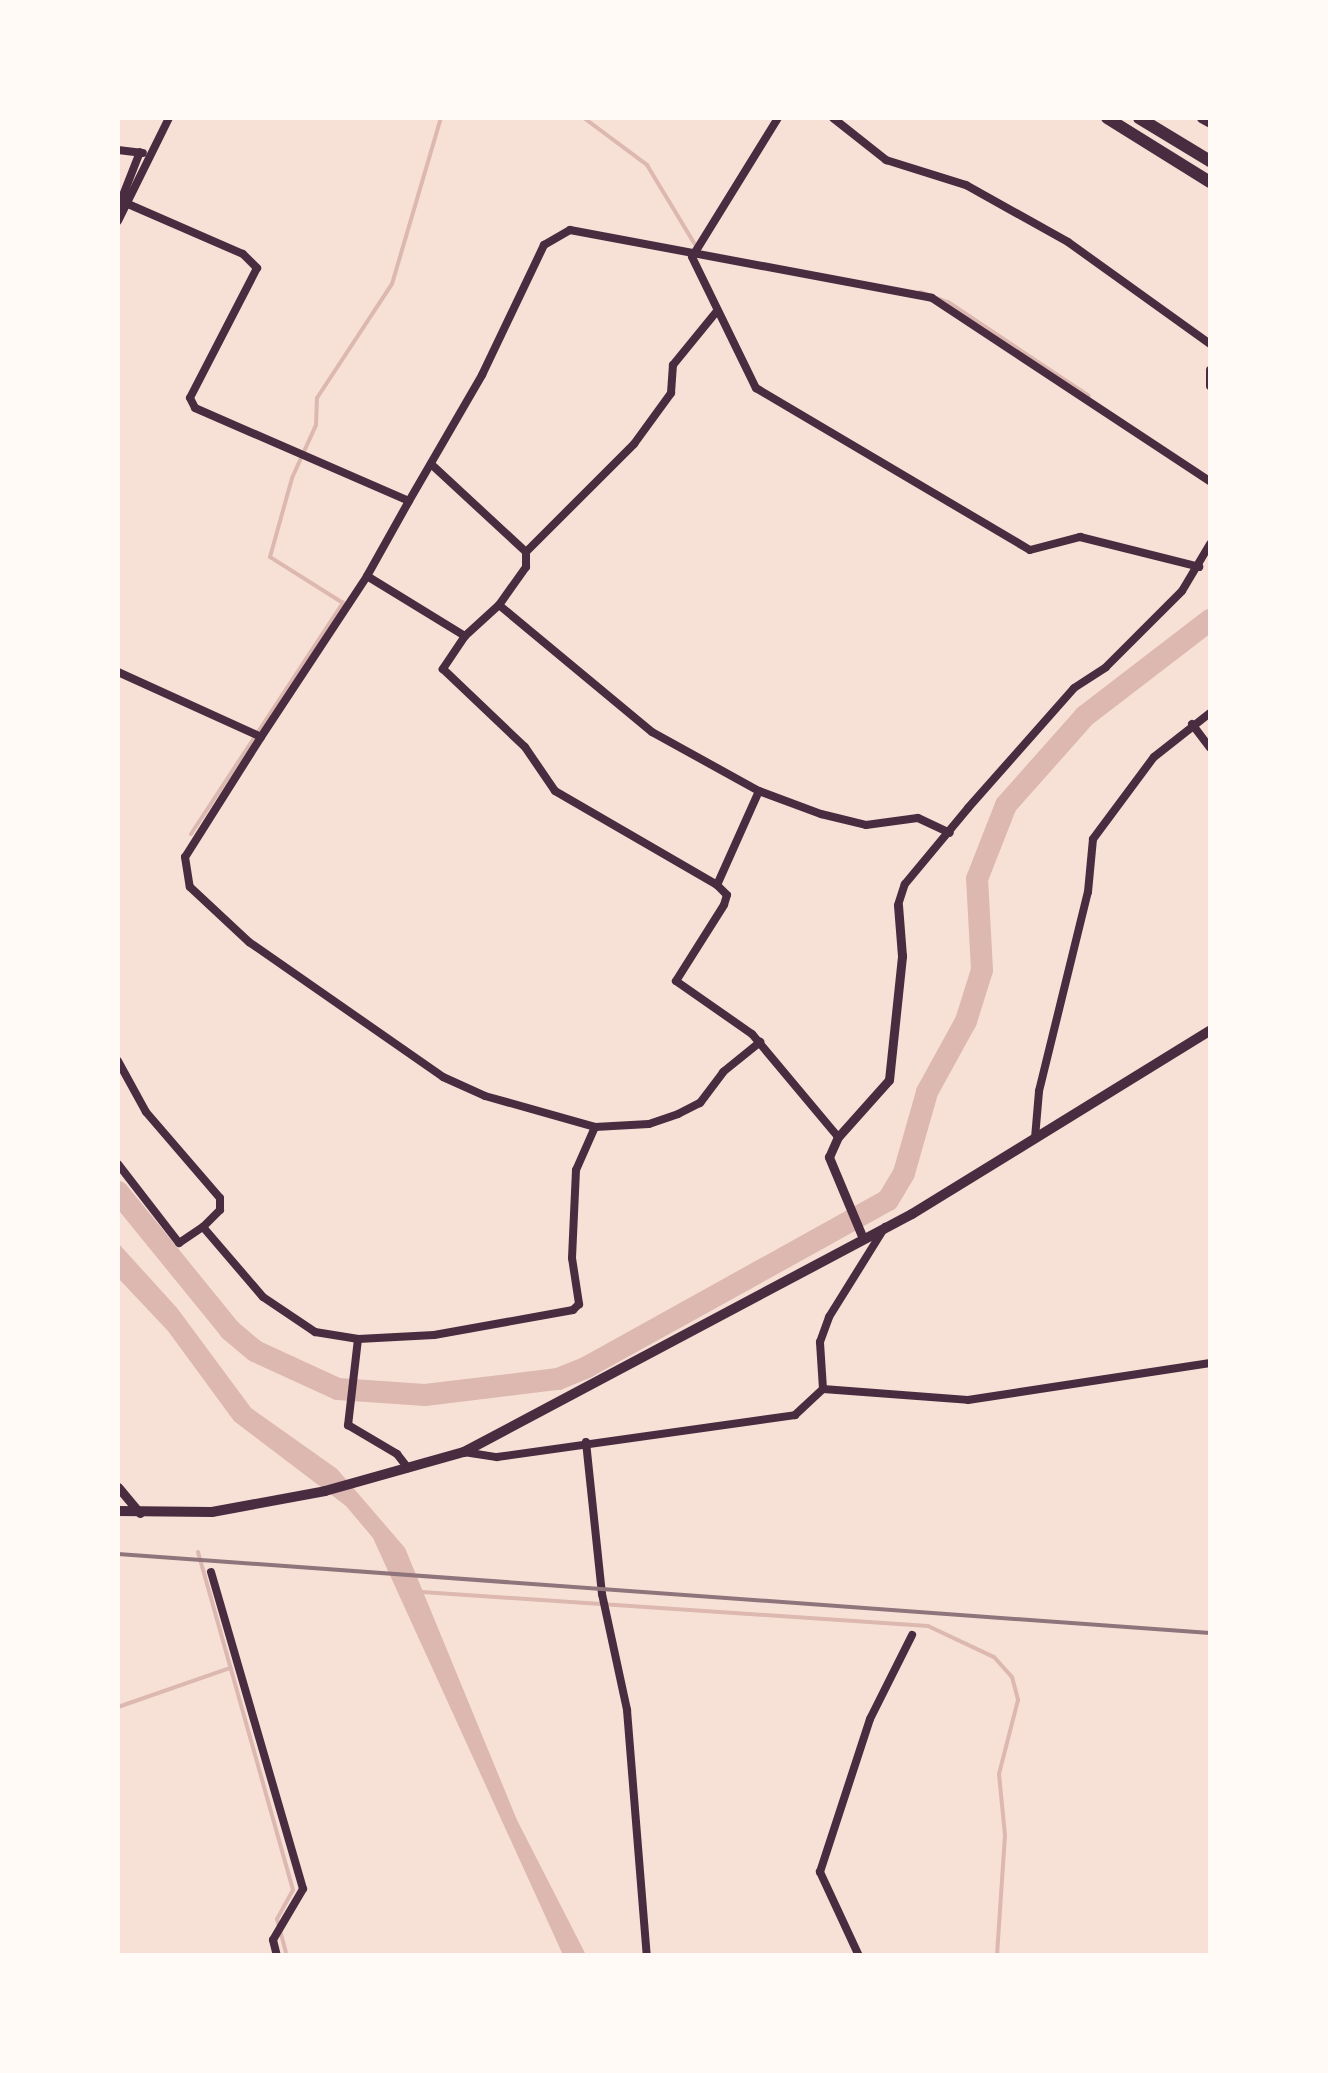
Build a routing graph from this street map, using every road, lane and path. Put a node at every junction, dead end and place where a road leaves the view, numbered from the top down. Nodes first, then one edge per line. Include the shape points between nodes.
1 (169, 118) edge
2 (778, 118) edge
3 (833, 118) edge
4 (1107, 118) edge
5 (1140, 118) edge
6 (1201, 118) edge
7 (1210, 122) edge
8 (118, 150) edge
9 (144, 153) junction
10 (1210, 162) edge
11 (1210, 182) edge
12 (128, 204) junction
13 (118, 208) edge
14 (118, 221) edge
15 (692, 257) junction
16 (717, 311) junction
17 (1210, 344) edge
18 (1210, 370) edge
19 (1210, 386) edge
20 (432, 464) junction
21 (1210, 481) edge
22 (410, 501) junction
23 (1210, 544) edge
24 (526, 552) junction
25 (1199, 567) junction
26 (367, 576) junction
27 (499, 605) junction
28 (464, 636) junction
29 (118, 672) edge
30 (1210, 713) edge
31 (1192, 724) junction
32 (261, 737) junction
33 (1210, 748) edge
34 (759, 791) junction
35 (950, 833) junction
36 (717, 884) junction
37 (898, 905) joint
38 (1210, 1031) edge
39 (760, 1042) junction
40 (118, 1062) edge
41 (595, 1127) junction
42 (838, 1137) junction
43 (1035, 1141) junction
44 (118, 1164) edge
45 (203, 1227) junction
46 (886, 1227) junction
47 (861, 1233) junction
48 (358, 1338) junction
49 (1210, 1363) edge
50 (823, 1389) junction
51 (586, 1442) junction
52 (464, 1452) junction
53 (408, 1469) junction
54 (118, 1488) edge
55 (118, 1511) edge
56 (140, 1514) junction
57 (212, 1572) dead end
58 (912, 1635) dead end
59 (278, 1956) edge
60 (648, 1956) edge
61 (859, 1956) edge

1 - 9 street
2 - 15 street
3 - 17 street via 886,160 966,186 1080,248
4 - 11 highway
5 - 10 highway
6 - 7 street
8 - 9 street
9 - 12 street
9 - 13 street
12 - 14 street
12 - 22 street via 254,261 190,398 195,408
15 - 16 street
15 - 20 street via 570,230 551,236
15 - 21 street via 942,302
16 - 24 street via 673,365 671,393 634,444
16 - 25 street via 756,388 1018,545 1041,548 1080,537
18 - 19 street
20 - 22 street
20 - 24 street
22 - 26 street
23 - 25 street
24 - 27 street via 526,567
25 - 35 street via 1113,660 1074,688
26 - 28 street
26 - 32 street
27 - 28 street
27 - 34 street via 652,732
28 - 36 street via 443,669 525,746 556,791
29 - 32 street
30 - 31 street
31 - 33 street
31 - 43 street via 1154,757 1093,840 1088,892 1039,1091
32 - 41 street via 185,858 190,887 249,942 443,1076 485,1096
34 - 35 street via 842,820 880,824 907,816
34 - 36 street
35 - 37 street via 905,884
36 - 39 street via 728,895 724,906 676,981
37 - 42 street via 902,956 889,1080
38 - 43 main road
39 - 41 street via 689,1109 650,1124
39 - 42 street
40 - 45 street via 146,1112 220,1198 220,1210
41 - 48 street via 576,1170 574,1310 434,1335
42 - 47 street via 830,1157
43 - 46 main road
44 - 45 street via 179,1244
45 - 48 street via 282,1312 327,1337
46 - 47 main road
46 - 50 street via 829,1318 820,1342
47 - 52 main road
48 - 53 street via 352,1432 398,1454
49 - 50 street via 968,1400
50 - 51 street via 794,1415
51 - 52 street via 497,1457
51 - 60 street via 600,1576 627,1710
52 - 53 main road
53 - 56 main road via 212,1512
54 - 56 street
55 - 56 main road
57 - 59 street via 304,1889 273,1940
58 - 61 street via 870,1720 820,1872

